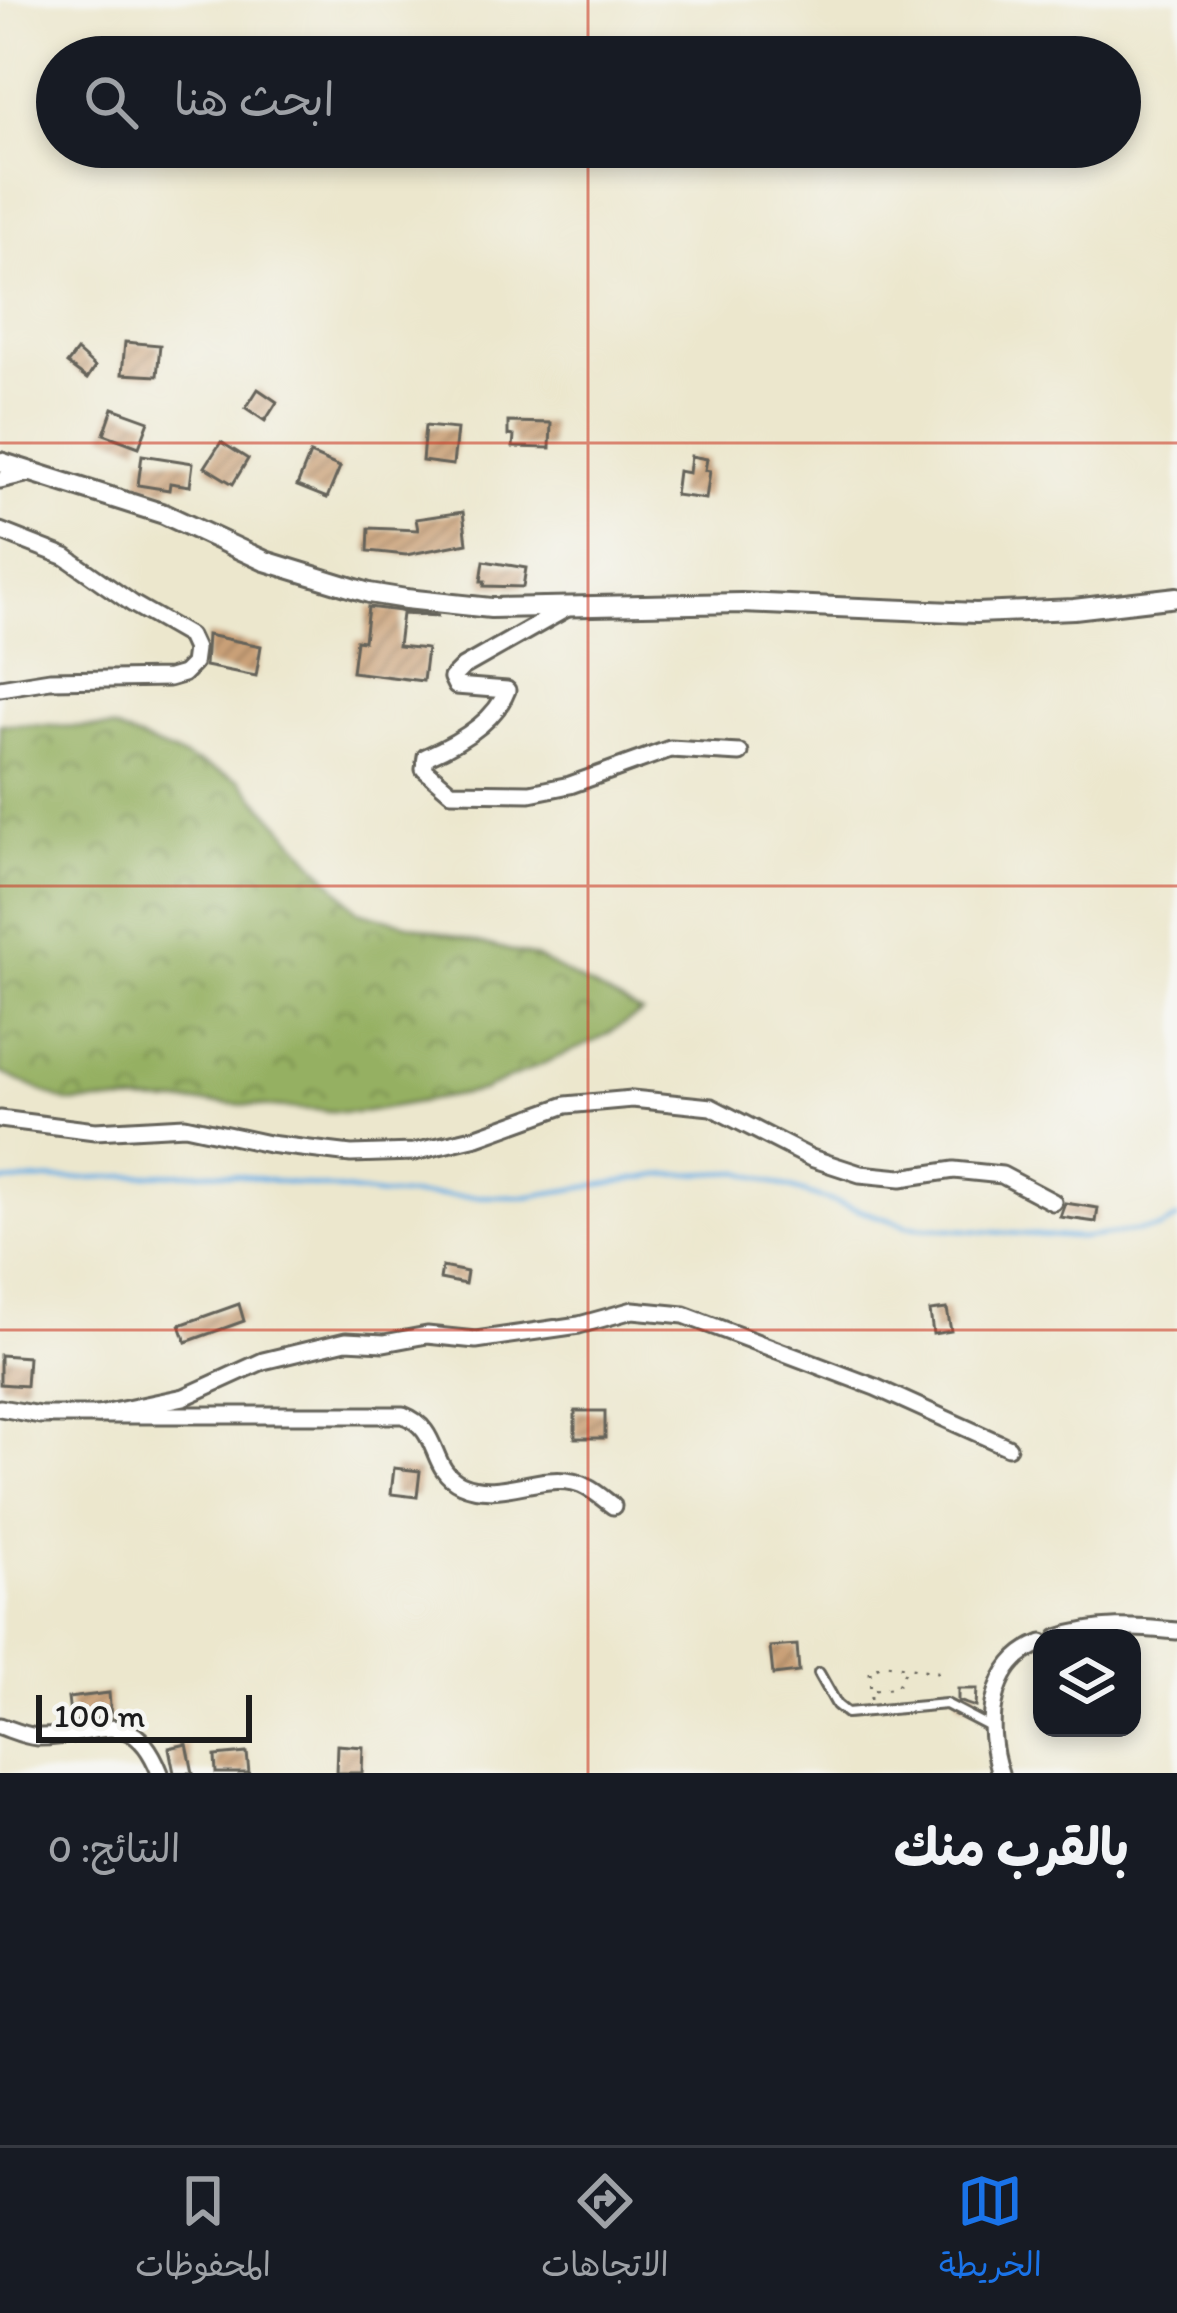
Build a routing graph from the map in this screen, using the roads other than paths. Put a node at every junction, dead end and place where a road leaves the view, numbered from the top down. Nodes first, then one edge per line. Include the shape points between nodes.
1 (0, 462) edge
2 (37, 472) junction
3 (0, 480) edge
4 (0, 531) edge
5 (1177, 598) edge
6 (569, 607) junction
7 (0, 688) edge
8 (740, 753) dead end
9 (0, 1119) edge
10 (1053, 1202) dead end
11 (0, 1408) edge
12 (98, 1415) junction
13 (1008, 1447) dead end
14 (614, 1506) dead end
15 (1084, 1629) edge
16 (1177, 1631) edge
17 (1033, 1646) edge
18 (819, 1673) dead end
19 (0, 1726) edge
20 (993, 1729) junction
21 (160, 1773) edge
22 (1000, 1773) edge

1 - 2 street
2 - 3 street
2 - 6 street via 369,593 491,608
4 - 7 street via 67,556 189,635 195,649 193,664 169,678
5 - 6 street via 976,613 741,603
6 - 8 street via 452,678 456,686 507,690 476,728 426,757 424,769 451,792 530,793 670,749
9 - 10 street via 95,1132 185,1126 351,1154 414,1152 566,1105 632,1100 711,1107 860,1174 1002,1175
11 - 12 street
12 - 13 street via 184,1397 262,1361 346,1341 427,1334 476,1340 633,1310 704,1322
12 - 14 street via 403,1414 426,1429 444,1470 460,1483 494,1490 567,1481
15 - 16 street
17 - 20 street via 1002,1673
18 - 20 lane via 848,1713 946,1704
19 - 21 street via 35,1737 129,1731 149,1747
20 - 22 street

